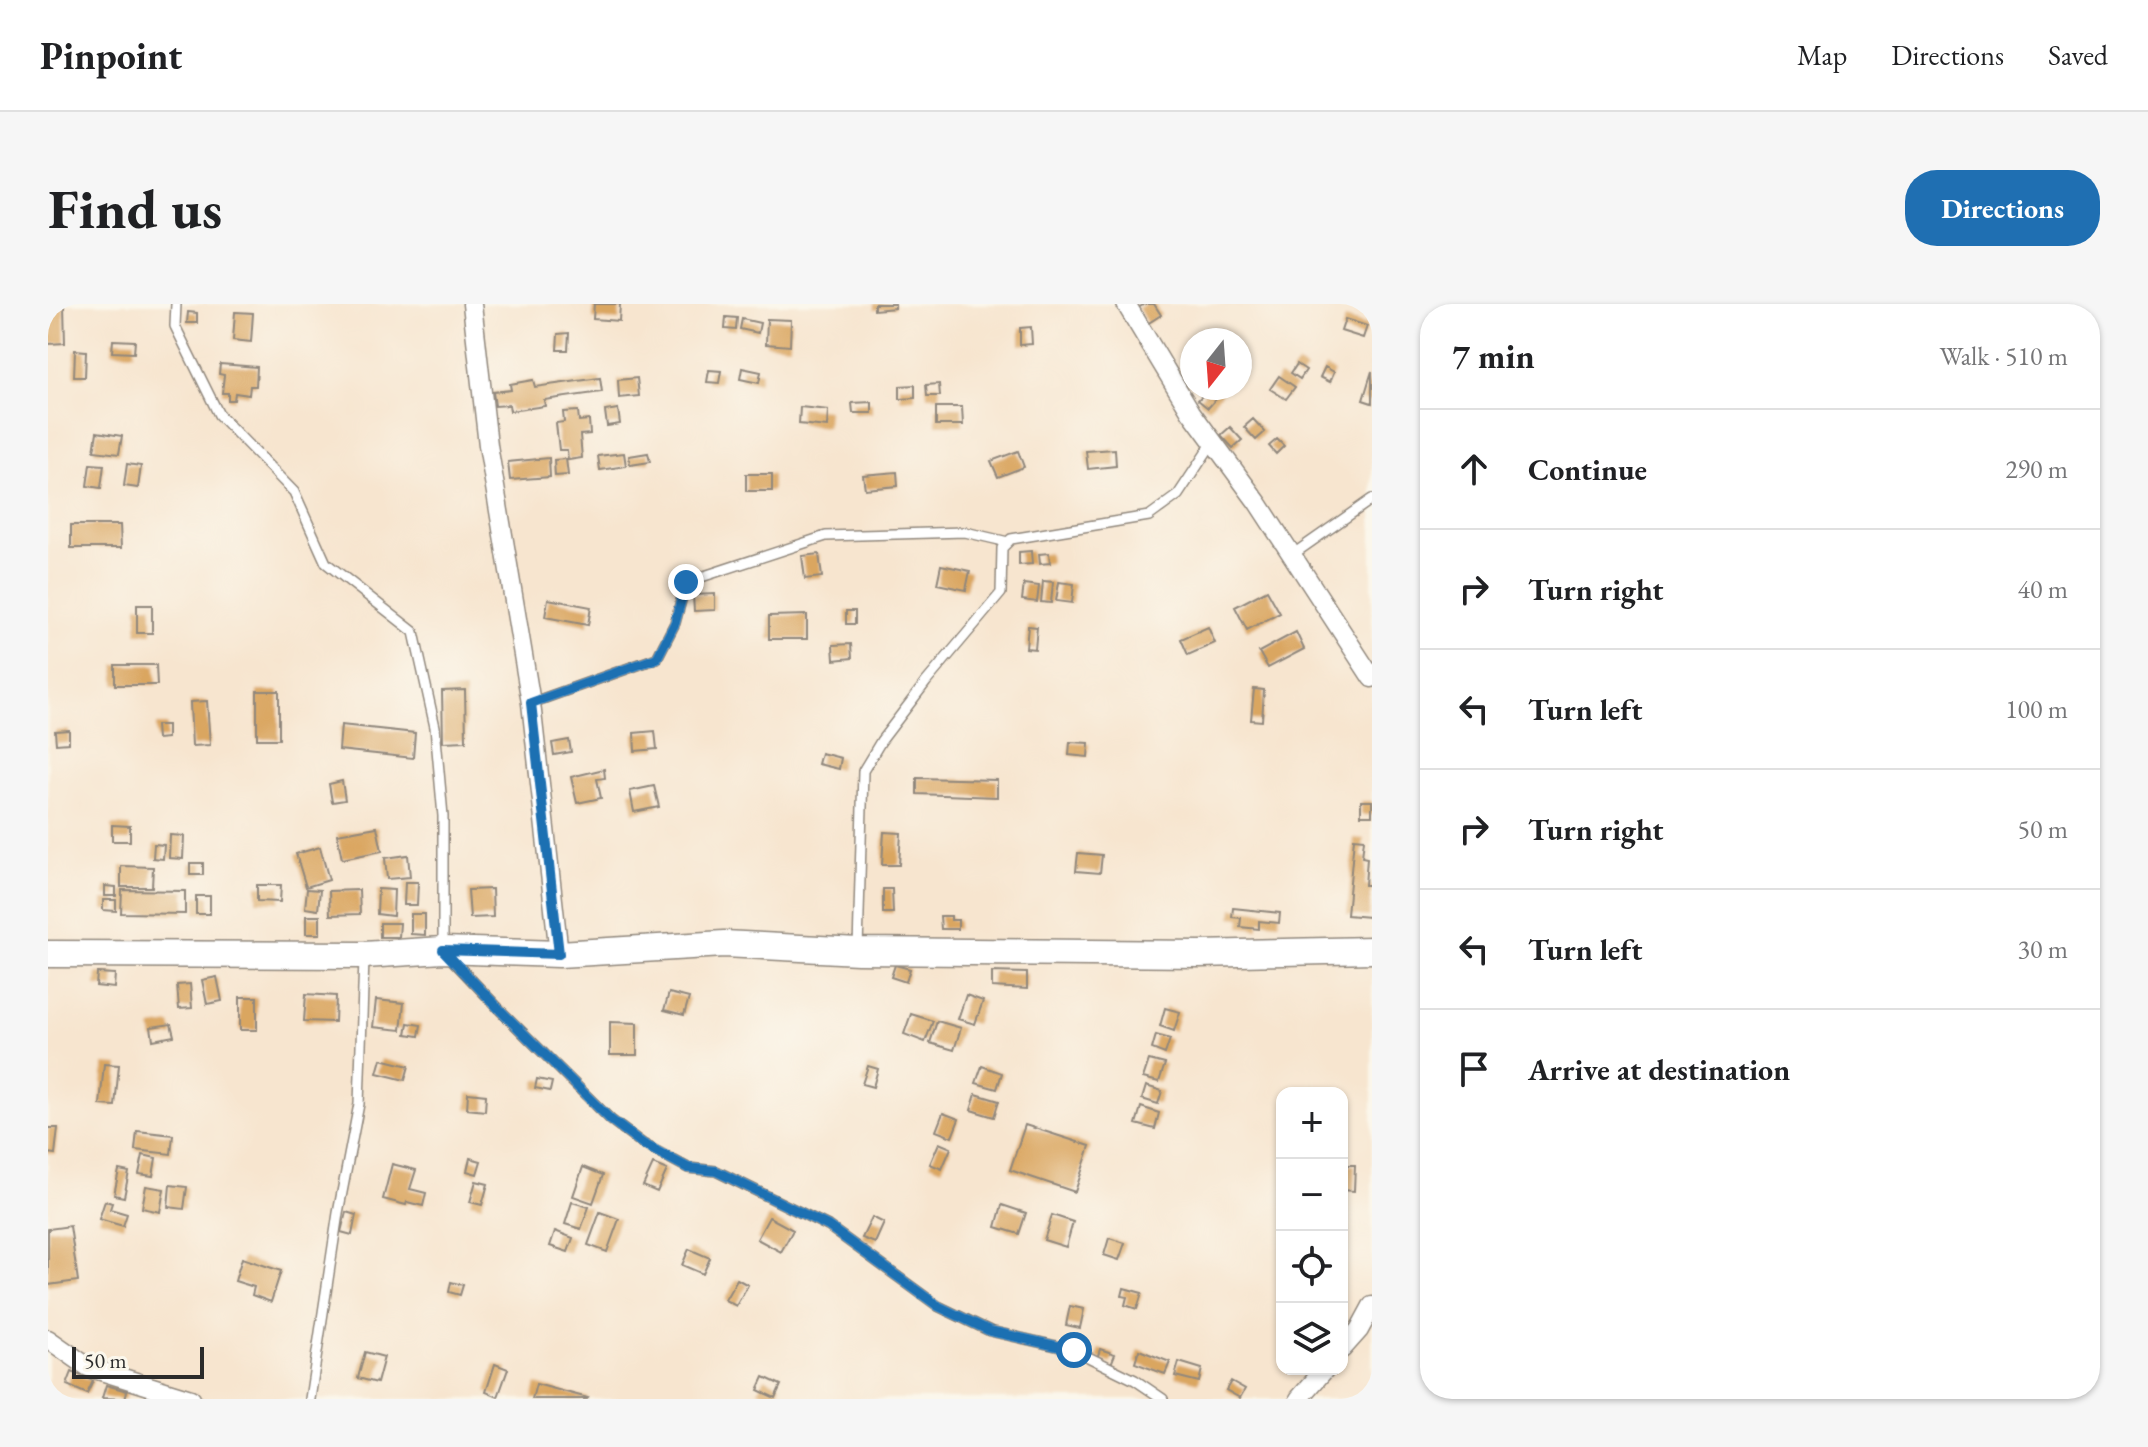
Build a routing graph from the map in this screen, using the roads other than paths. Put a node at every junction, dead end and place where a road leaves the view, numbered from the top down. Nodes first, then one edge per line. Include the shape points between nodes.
1 (176, 304) edge
2 (472, 304) edge
3 (1126, 304) edge
4 (1213, 442) junction
5 (1372, 499) edge
6 (1008, 542) junction
7 (1292, 555) junction
8 (1372, 678) edge
9 (531, 703) junction
10 (443, 950) junction
11 (1372, 950) edge
12 (858, 951) junction
13 (48, 954) edge
14 (559, 954) junction
15 (364, 955) junction
16 (1372, 1306) edge
17 (48, 1339) edge
18 (1348, 1342) edge
19 (1320, 1375) edge
20 (191, 1399) edge
21 (310, 1399) edge
22 (1163, 1399) edge
23 (1299, 1399) edge

1 - 10 lane via 175,326 219,415 294,492 326,563 414,632 438,756
2 - 9 street via 488,445
3 - 4 street
4 - 6 lane via 1178,495 1149,516
4 - 7 street
5 - 7 lane
6 - 9 lane via 965,532 826,536 686,582 675,623 657,658
6 - 12 lane via 1002,548 1001,593 917,694 863,771
7 - 8 street
9 - 14 street
10 - 14 main road
10 - 15 main road
10 - 22 lane via 611,1120 643,1144 688,1168 716,1171 828,1226 938,1306 990,1331 1074,1350
11 - 12 main road
12 - 14 main road via 724,944
13 - 15 main road
15 - 21 lane via 359,1104
16 - 18 street
17 - 20 street via 88,1367
19 - 23 street

